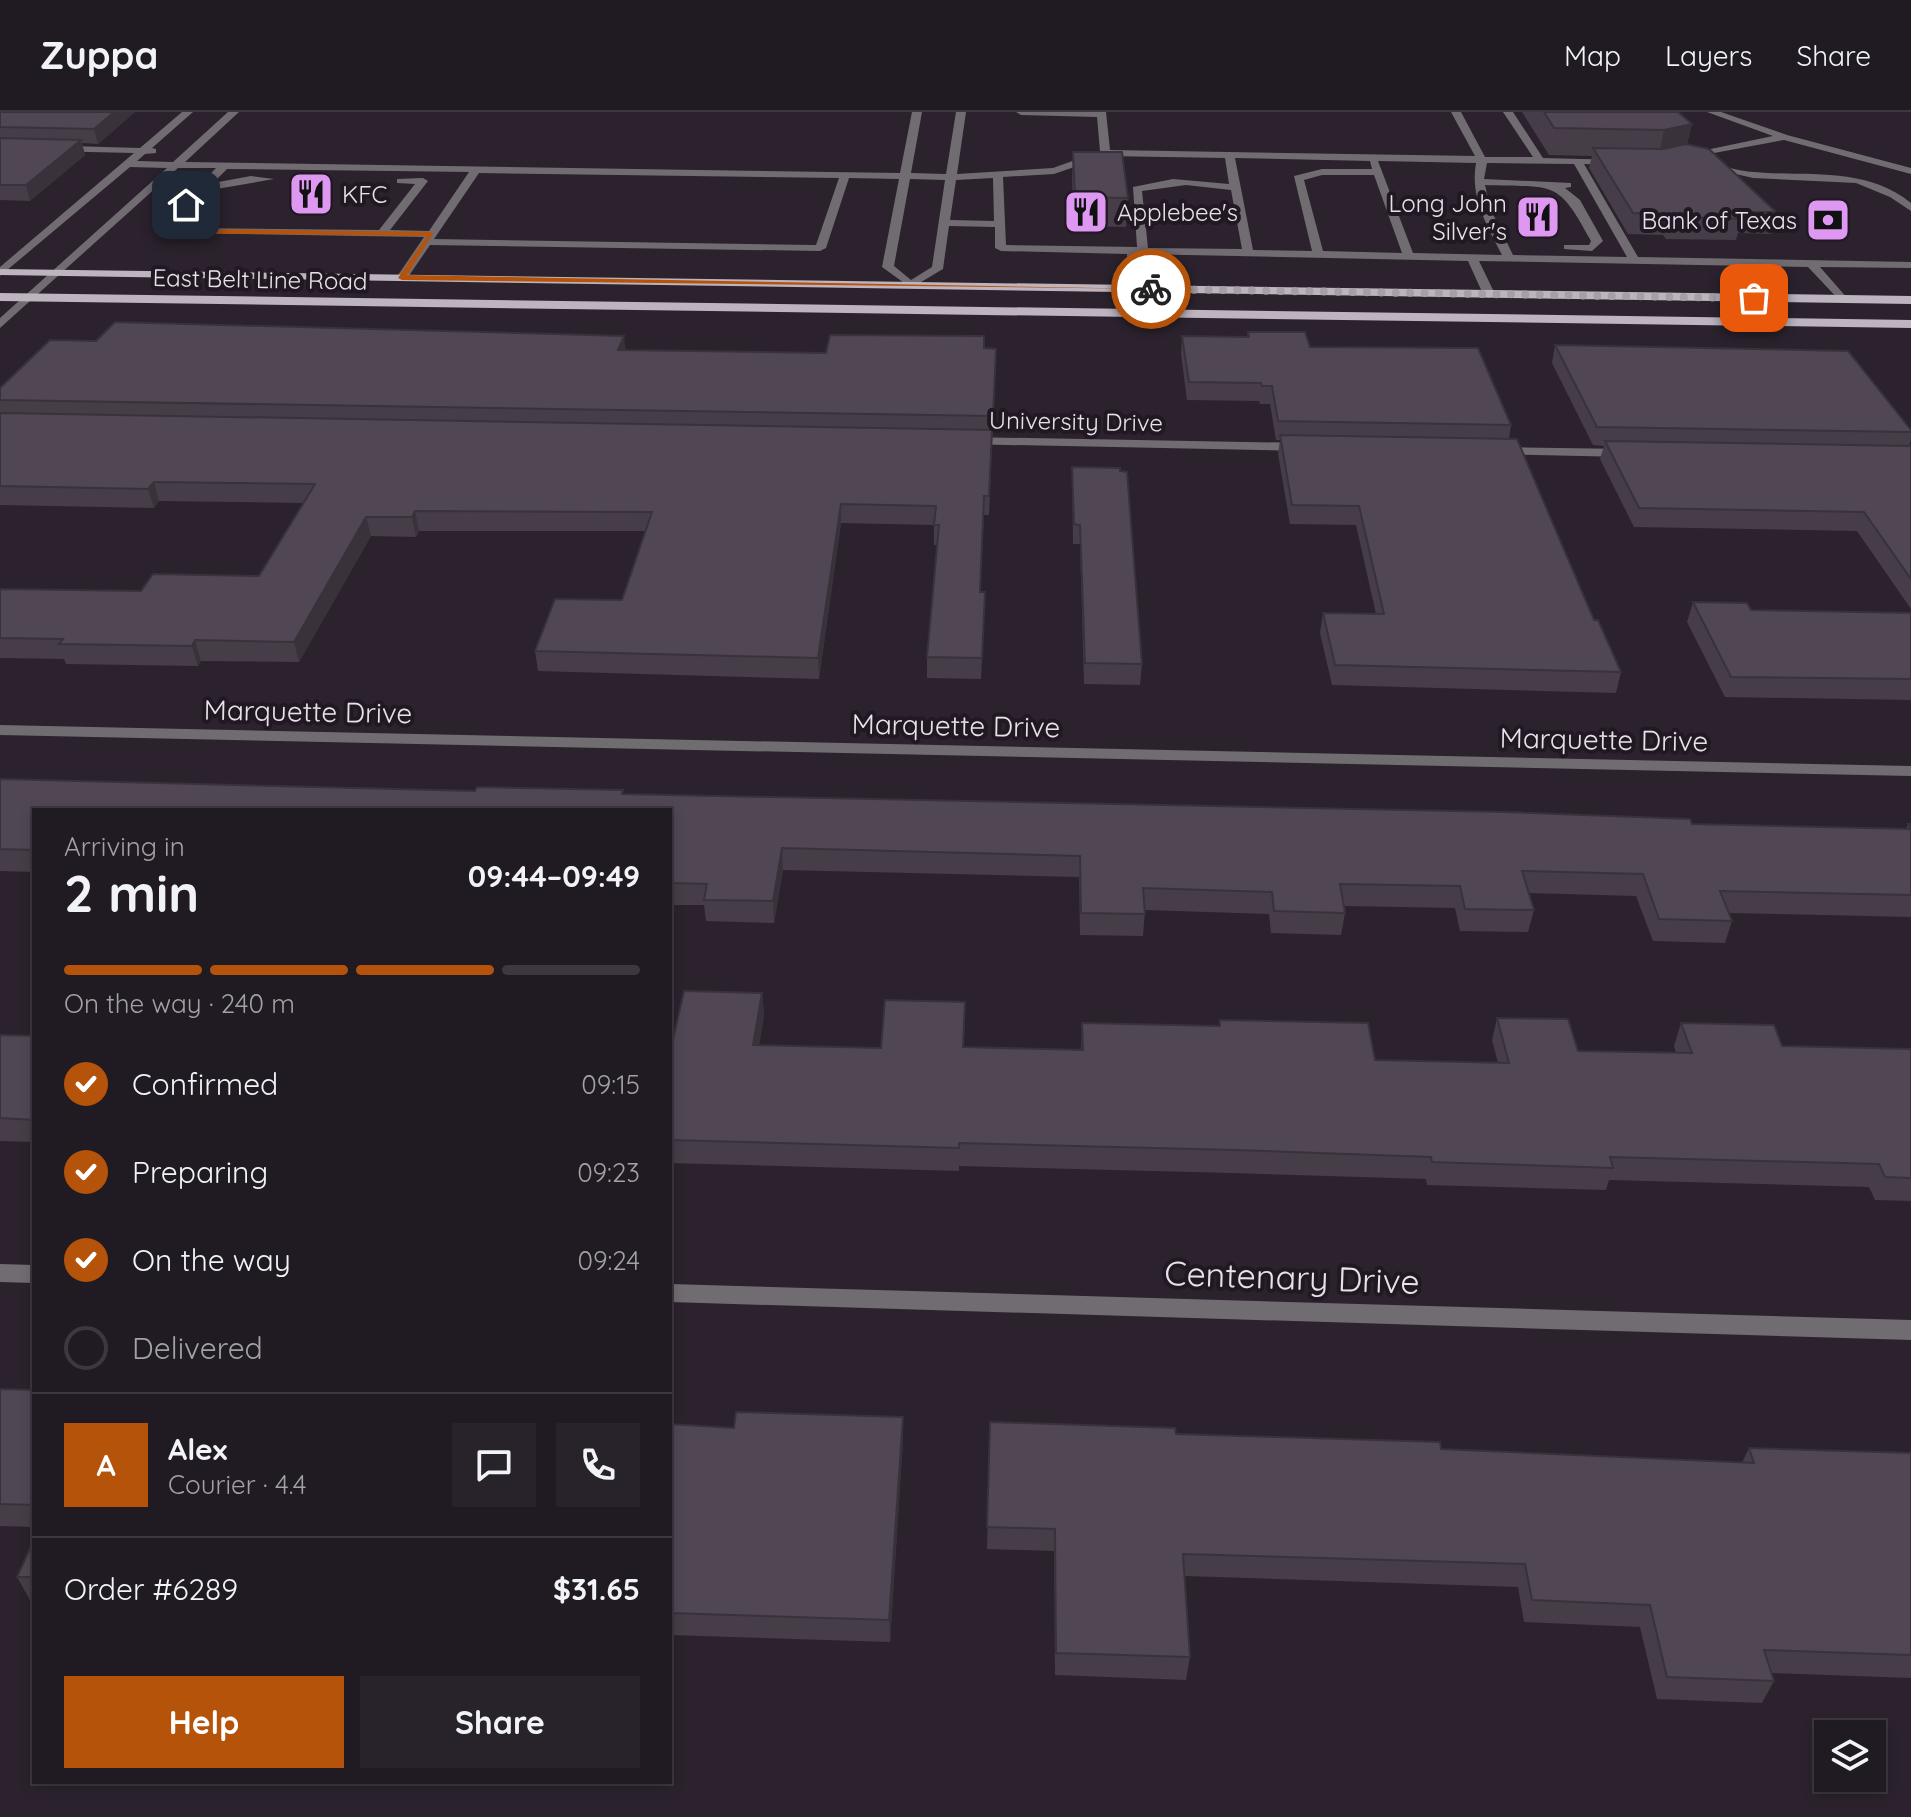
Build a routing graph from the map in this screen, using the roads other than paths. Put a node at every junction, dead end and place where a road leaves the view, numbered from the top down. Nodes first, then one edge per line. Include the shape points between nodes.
1 (188, 112) edge
2 (234, 112) edge
3 (917, 112) edge
4 (961, 112) edge
5 (1021, 112) edge
6 (1456, 112) edge
7 (1508, 112) edge
8 (1712, 112) edge
9 (1101, 113) edge
10 (1784, 137) junction
11 (0, 147) edge
12 (145, 151) junction
13 (161, 151) dead end
14 (177, 152) dead end
15 (192, 152) junction
16 (1105, 153) junction
17 (1229, 155) junction
18 (1372, 158) junction
19 (1482, 160) junction
20 (1540, 161) junction
21 (1577, 161) junction
22 (1631, 162) edge
23 (129, 164) junction
24 (178, 165) junction
25 (224, 166) junction
26 (476, 170) junction
27 (1911, 171) edge
28 (1378, 172) junction
29 (998, 174) junction
30 (845, 176) junction
31 (905, 177) junction
32 (950, 177) junction
33 (280, 179) dead end
34 (294, 179) dead end
35 (1478, 182) junction
36 (1554, 184) junction
37 (1591, 185) junction
38 (203, 188) junction
39 (1235, 188) junction
40 (1911, 208) edge
41 (944, 223) junction
42 (1000, 224) junction
43 (382, 233) junction
44 (429, 238) junction
45 (1138, 250) junction
46 (1507, 252) junction
47 (1248, 253) junction
48 (1318, 254) junction
49 (1409, 256) junction
50 (1472, 257) junction
51 (1634, 260) junction
52 (1811, 264) junction
53 (1911, 265) edge
54 (0, 272) edge
55 (56, 272) junction
56 (402, 278) junction
57 (911, 285) junction
58 (1135, 289) junction
59 (1489, 294) junction
60 (0, 297) edge
61 (28, 298) junction
62 (1842, 299) junction
63 (1911, 300) edge
64 (907, 310) junction
65 (0, 324) edge
66 (1911, 324) edge
67 (956, 441) edge
68 (1322, 447) edge
69 (1481, 450) edge
70 (1640, 453) edge
71 (0, 730) edge
72 (1911, 771) edge
73 (0, 1273) edge
74 (32, 1274) edge
75 (672, 1293) edge
76 (1911, 1330) edge

1 - 12 street
2 - 15 street
3 - 31 street
4 - 32 street
5 - 9 street
6 - 19 street
7 - 20 street
8 - 10 street
9 - 16 street
10 - 27 street
10 - 40 street via 1679,159 1751,175 1846,177 1895,192
11 - 12 street
12 - 13 street
12 - 23 street
14 - 15 street
15 - 24 street
16 - 17 street
16 - 29 street via 1054,171
17 - 18 street
17 - 39 street
18 - 19 street
18 - 28 street
19 - 20 street
19 - 35 street
20 - 21 street
21 - 22 street
21 - 37 street
23 - 24 street
23 - 54 street
24 - 25 street
24 - 55 street
25 - 26 street
25 - 38 street
26 - 30 street
26 - 44 street
28 - 48 street via 1322,172 1298,178
28 - 49 street
29 - 32 street
29 - 42 street
30 - 31 street
30 - 44 street via 820,248
31 - 32 street
31 - 57 street via 888,267
32 - 41 street
33 - 38 street
34 - 43 street via 423,181
35 - 36 street
35 - 46 street via 1478,197
36 - 37 street
36 - 46 street via 1576,202 1597,241 1592,248
37 - 51 street
38 - 43 street via 169,221 183,231
39 - 45 street via 1179,182 1137,189
39 - 47 street
41 - 42 street
41 - 57 street via 937,269
42 - 45 street via 1001,248
43 - 44 street
44 - 56 street
45 - 47 street
45 - 58 street
46 - 50 street
46 - 51 street
47 - 48 street
48 - 49 street
49 - 50 street
50 - 59 street
51 - 52 street
52 - 53 street
52 - 62 street
54 - 55 main road, East Belt Line Road
55 - 56 main road, East Belt Line Road
55 - 61 street
56 - 57 main road, East Belt Line Road
57 - 58 main road, East Belt Line Road
57 - 64 main road
58 - 59 main road, East Belt Line Road
59 - 62 main road, East Belt Line Road
60 - 61 main road, East Belt Line Road
61 - 64 main road, East Belt Line Road
61 - 65 street
62 - 63 main road, East Belt Line Road
64 - 66 main road, East Belt Line Road
67 - 68 street, University Drive
69 - 70 street
71 - 72 street, Marquette Drive
73 - 74 street
75 - 76 street, Centenary Drive

